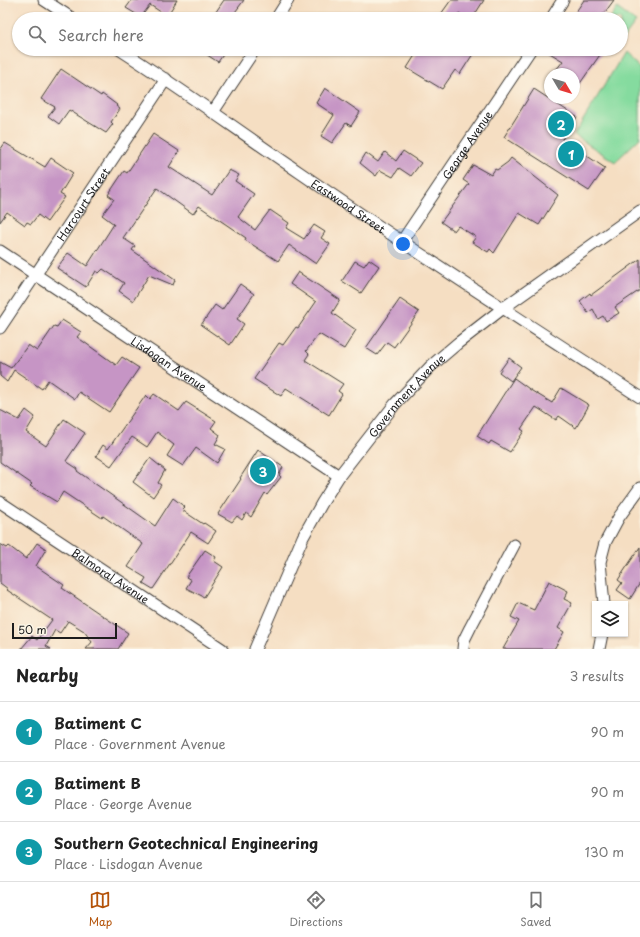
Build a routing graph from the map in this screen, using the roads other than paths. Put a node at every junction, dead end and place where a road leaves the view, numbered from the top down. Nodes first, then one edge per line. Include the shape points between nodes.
1 (44, 0) edge
2 (288, 0) edge
3 (563, 0) edge
4 (62, 12) edge
5 (280, 12) edge
6 (555, 12) edge
7 (130, 56) edge
8 (250, 56) edge
9 (526, 56) edge
10 (166, 79) junction
11 (213, 112) junction
12 (640, 211) edge
13 (402, 241) junction
14 (0, 251) edge
15 (36, 275) junction
16 (502, 308) junction
17 (0, 328) edge
18 (640, 397) edge
19 (339, 476) junction
20 (640, 488) edge
21 (0, 502) edge
22 (514, 545) dead end
23 (604, 601) edge
24 (601, 637) edge
25 (222, 649) edge
26 (255, 649) edge
27 (463, 649) edge
28 (599, 649) edge

1 - 4 street
2 - 5 street
3 - 6 street
7 - 10 street, Eastwood Street
8 - 11 street
9 - 13 street, George Avenue
10 - 11 street, Eastwood Street
10 - 15 street, Harcourt Street
11 - 13 street, Eastwood Street
12 - 16 street, Government Avenue
13 - 16 street, Eastwood Street
14 - 15 street, Lisdogan Avenue
15 - 17 street, Harcourt Street
15 - 19 street, Lisdogan Avenue
16 - 18 street, Eastwood Street
16 - 19 street, Government Avenue via 431,366 396,404
19 - 26 street, Government Avenue via 303,537
20 - 23 street via 619,517 605,543 600,562
21 - 25 street, Balmoral Avenue
22 - 27 street via 464,640
24 - 28 street

